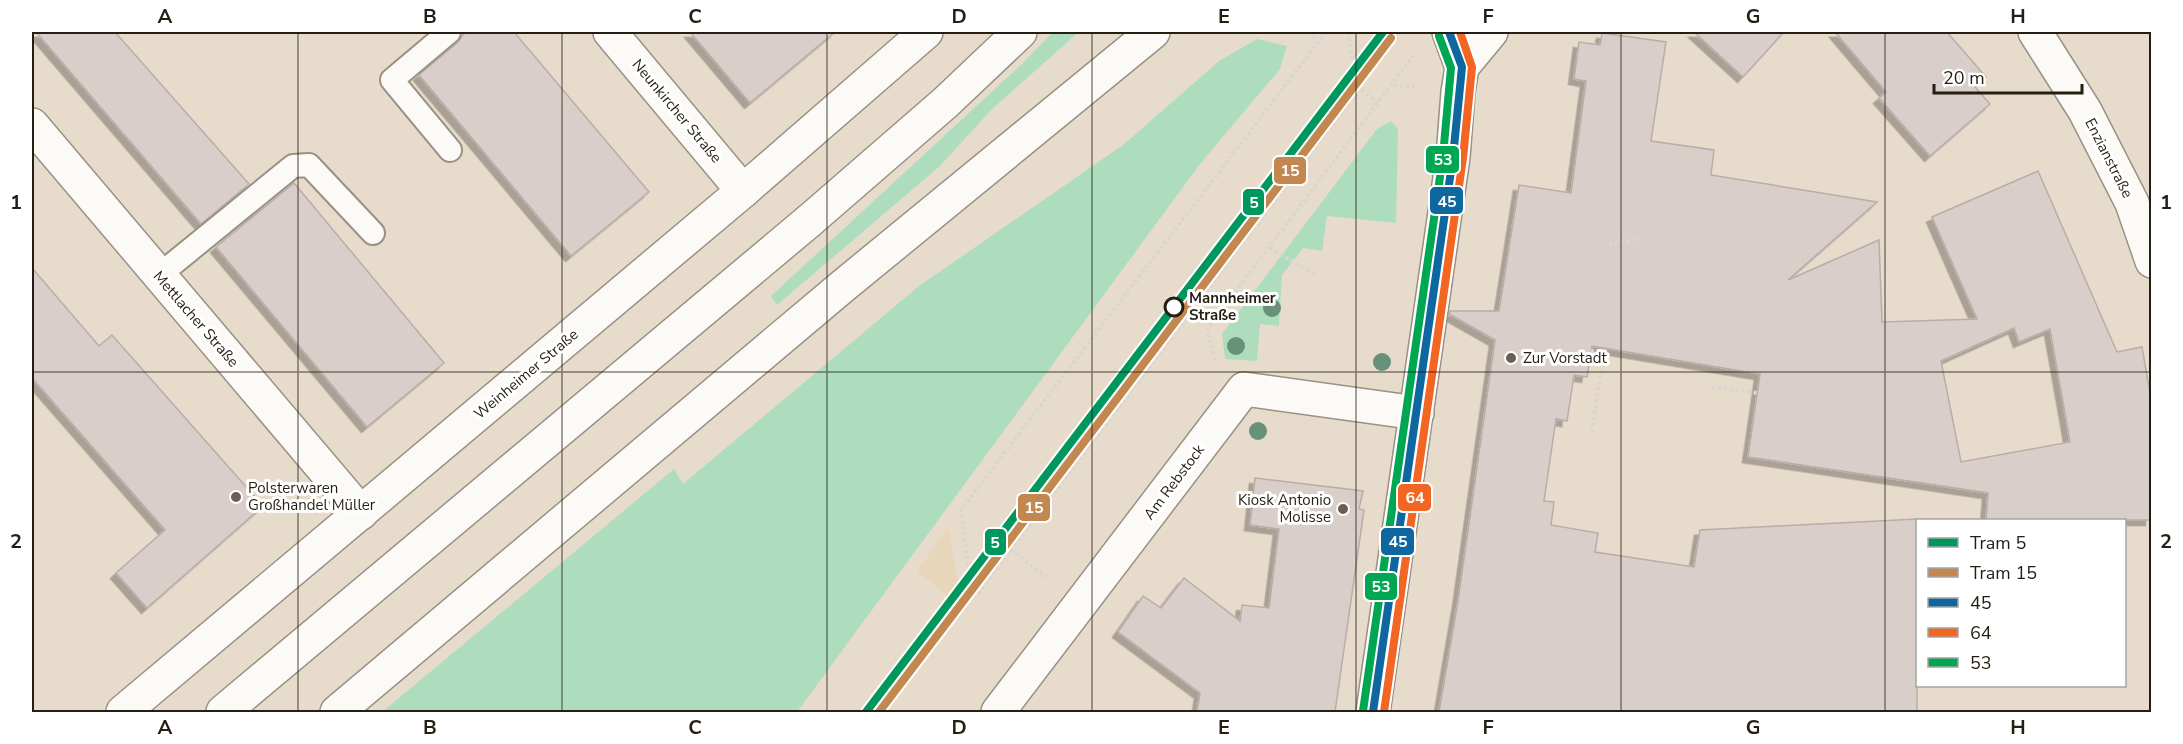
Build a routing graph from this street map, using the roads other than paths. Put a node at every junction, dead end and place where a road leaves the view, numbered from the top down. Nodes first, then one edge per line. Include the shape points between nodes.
1 (449, 32) edge
2 (610, 32) edge
3 (926, 32) edge
4 (1020, 32) edge
5 (1153, 32) edge
6 (1449, 32) edge
7 (1491, 32) edge
8 (2035, 32) edge
9 (1462, 67) junction
10 (32, 125) edge
11 (450, 150) dead end
12 (743, 190) junction
13 (373, 233) dead end
14 (2151, 261) edge
15 (158, 276) junction
16 (1417, 413) junction
17 (360, 513) junction
18 (123, 712) edge
19 (223, 712) edge
20 (337, 712) edge
21 (998, 712) edge
22 (1373, 712) edge

1 - 11 lane via 392,80
2 - 12 main road, Neunkircher Straße
3 - 12 main road, Weinheimer Straße
4 - 19 main road via 809,221
5 - 20 main road via 843,286
6 - 9 main road
7 - 9 main road
8 - 14 main road, Enzianstraße via 2091,121 2132,203
9 - 16 main road
10 - 15 main road, Mettlacher Straße
12 - 17 main road, Weinheimer Straße
13 - 15 lane via 309,165 293,166
15 - 17 main road, Mettlacher Straße
16 - 21 main road, Am Rebstock via 1244,390
16 - 22 main road
17 - 18 main road, Weinheimer Straße

